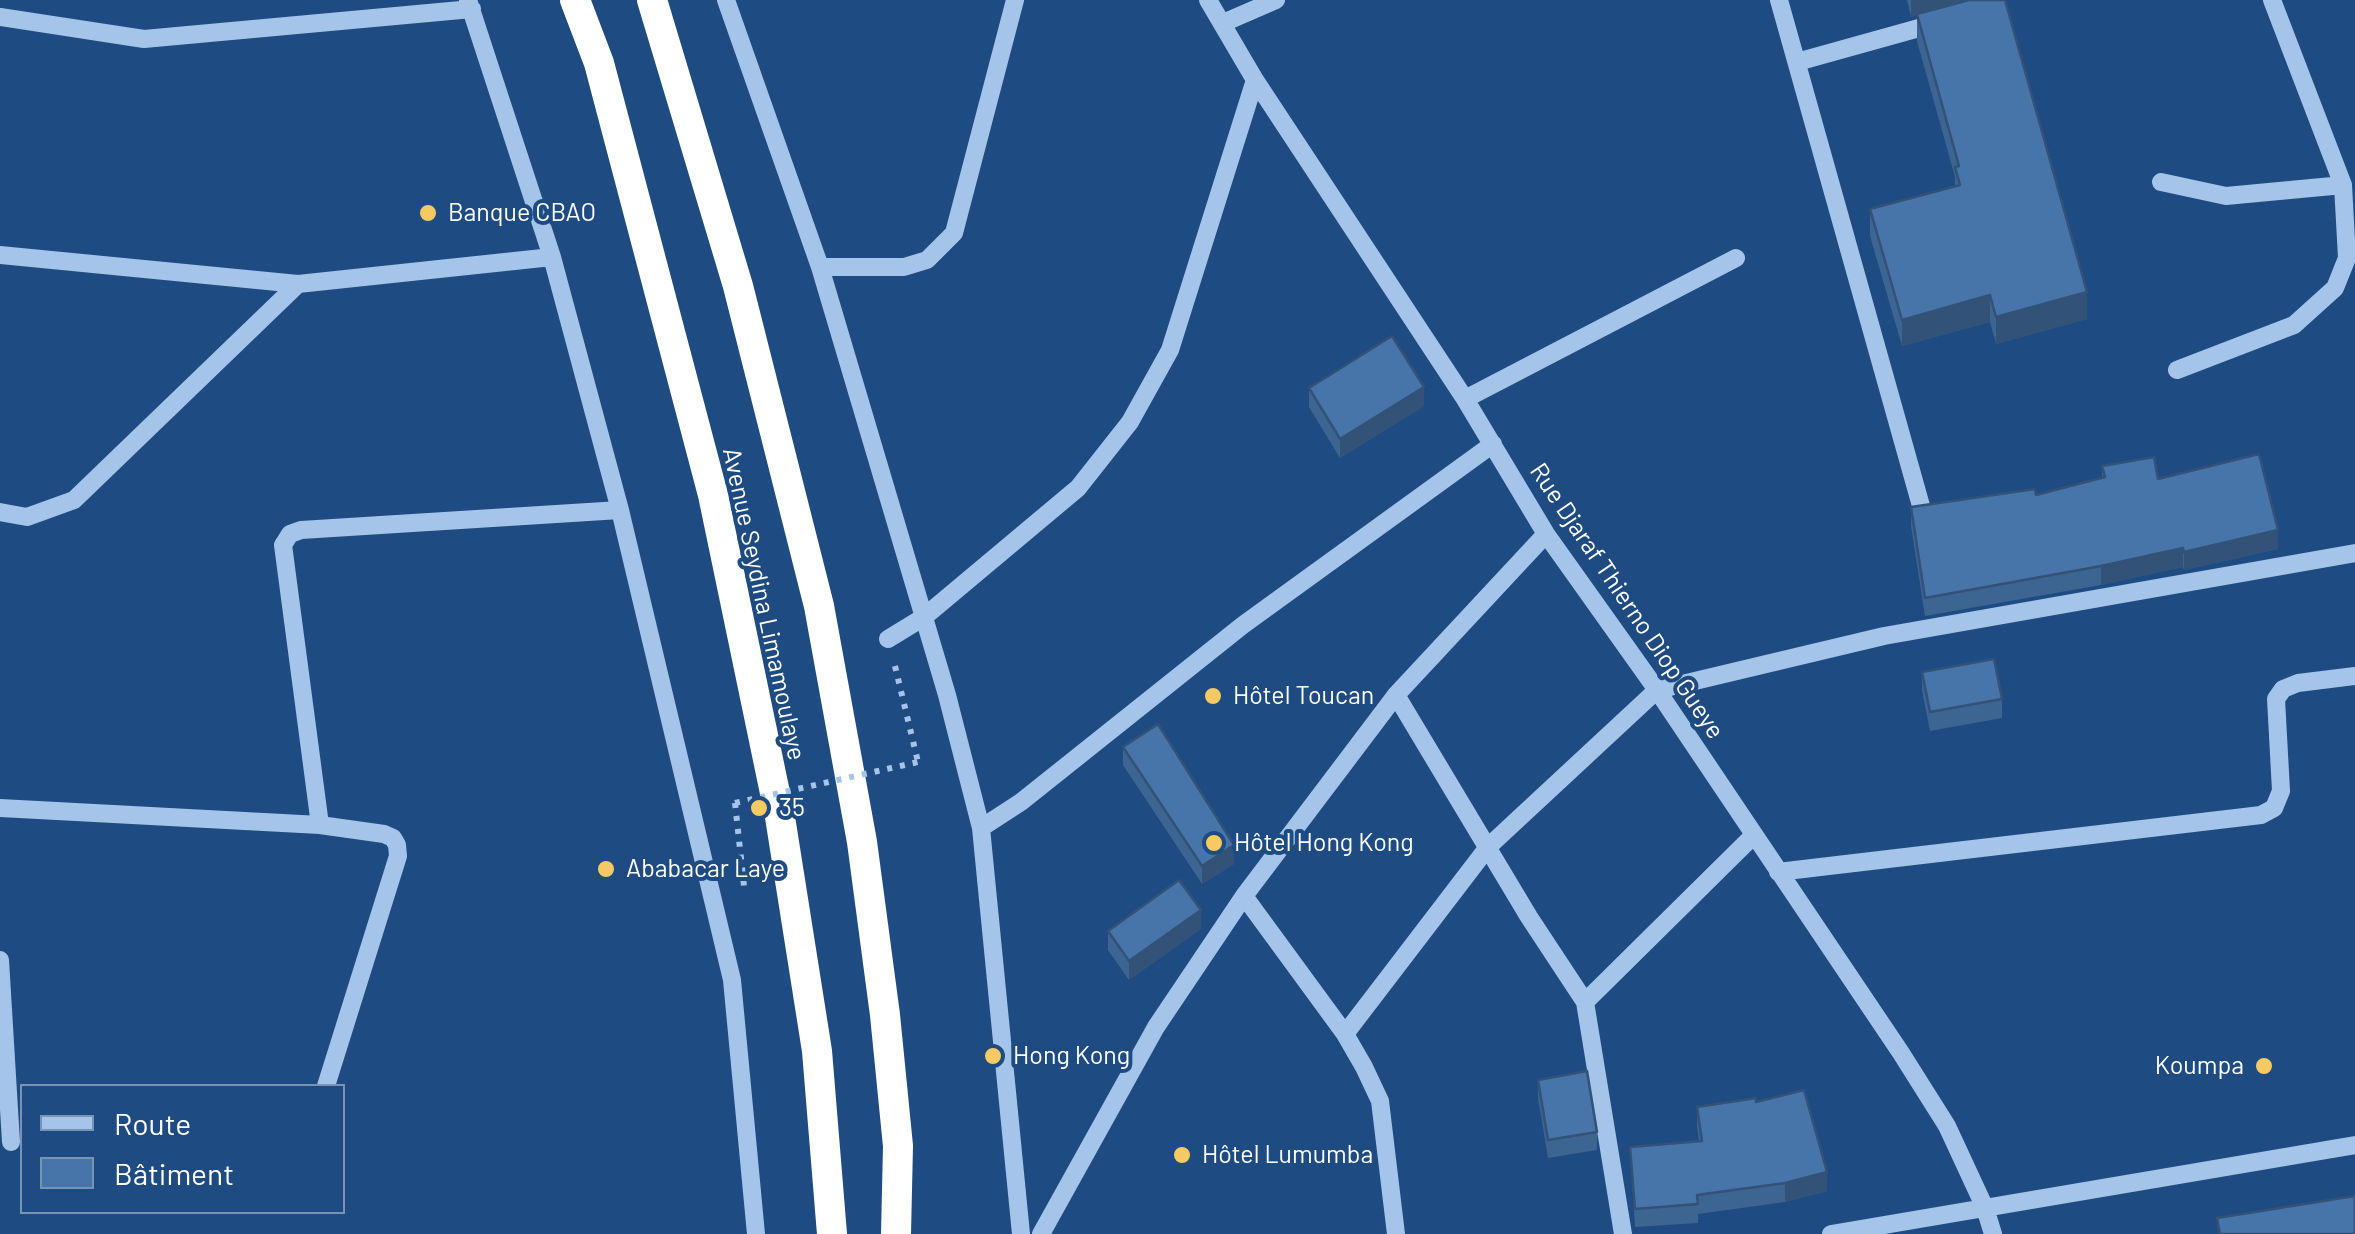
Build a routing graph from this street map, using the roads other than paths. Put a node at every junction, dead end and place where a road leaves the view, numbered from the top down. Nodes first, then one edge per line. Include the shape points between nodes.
1 (575, 0) edge
2 (652, 0) edge
3 (726, 0) edge
4 (1015, 0) edge
5 (1208, 0) edge
6 (1276, 0) edge
7 (1779, 0) edge
8 (2272, 0) edge
9 (470, 5) edge
10 (1963, 16) edge
11 (0, 17) edge
12 (1223, 23) junction
13 (1796, 62) junction
14 (1256, 80) junction
15 (2161, 182) dead end
16 (2343, 184) junction
17 (0, 254) edge
18 (552, 258) junction
19 (1736, 258) dead end
20 (820, 267) junction
21 (298, 284) junction
22 (2177, 370) dead end
23 (1465, 398) junction
24 (1493, 444) junction
25 (620, 510) junction
26 (0, 512) edge
27 (1923, 513) edge
28 (1546, 534) junction
29 (2355, 553) edge
30 (924, 616) junction
31 (888, 639) road end
32 (2355, 676) edge
33 (1657, 690) junction
34 (1396, 695) junction
35 (0, 808) edge
36 (320, 826) junction
37 (981, 828) junction
38 (1754, 835) junction
39 (1488, 847) junction
40 (1778, 872) junction
41 (1244, 896) junction
42 (0, 960) edge
43 (1584, 1002) junction
44 (1345, 1034) junction
45 (327, 1084) edge
46 (11, 1142) edge
47 (2355, 1144) edge
48 (1986, 1208) junction
49 (756, 1234) edge
50 (832, 1234) edge
51 (896, 1234) edge
52 (1022, 1234) edge
53 (1041, 1234) edge
54 (1396, 1234) edge
55 (1623, 1234) edge
56 (1830, 1234) edge
57 (1993, 1234) edge

1 - 50 highway, Avenue Seydina Limamoulaye via 598,63 713,495 783,836 817,1051
2 - 51 highway, Avenue Seydina Limamoulaye via 738,286 819,606 862,842 884,1015 898,1146
3 - 20 street
4 - 20 street via 954,233 927,260 904,268
5 - 12 street, Rue Djaraf Thierno Diop Gueye
6 - 12 street
7 - 13 street
8 - 16 street
9 - 11 street via 144,39
9 - 18 street
10 - 13 street
12 - 14 street, Rue Djaraf Thierno Diop Gueye
13 - 27 street
14 - 23 street, Rue Djaraf Thierno Diop Gueye
14 - 30 street via 1170,350 1130,422 1078,488
15 - 16 street via 2226,196
16 - 22 street via 2347,258 2335,288 2294,326
17 - 21 street
18 - 21 street
18 - 25 street
19 - 23 street
20 - 30 street
21 - 26 street via 74,500 27,518
23 - 24 street, Rue Djaraf Thierno Diop Gueye
24 - 28 street, Rue Djaraf Thierno Diop Gueye
24 - 37 street via 1243,625
25 - 36 street via 301,530 286,538
25 - 49 street via 732,980
28 - 33 street, Rue Djaraf Thierno Diop Gueye
28 - 34 street
29 - 33 street via 1884,636
30 - 31 street
30 - 37 street
32 - 40 street via 2298,684 2276,699 2281,791 2274,808 2261,815
33 - 38 street, Rue Djaraf Thierno Diop Gueye
33 - 39 street
34 - 39 street
34 - 41 street
35 - 36 street
36 - 45 street via 384,834 398,845
37 - 52 street
38 - 40 street, Rue Djaraf Thierno Diop Gueye
38 - 43 street
39 - 43 street
39 - 44 street
40 - 48 street, Rue Djaraf Thierno Diop Gueye via 1947,1126
41 - 44 street
41 - 53 street via 1156,1027
42 - 46 street
43 - 55 street
44 - 54 street via 1380,1101
47 - 48 street
48 - 56 street
48 - 57 street, Rue Djaraf Thierno Diop Gueye

